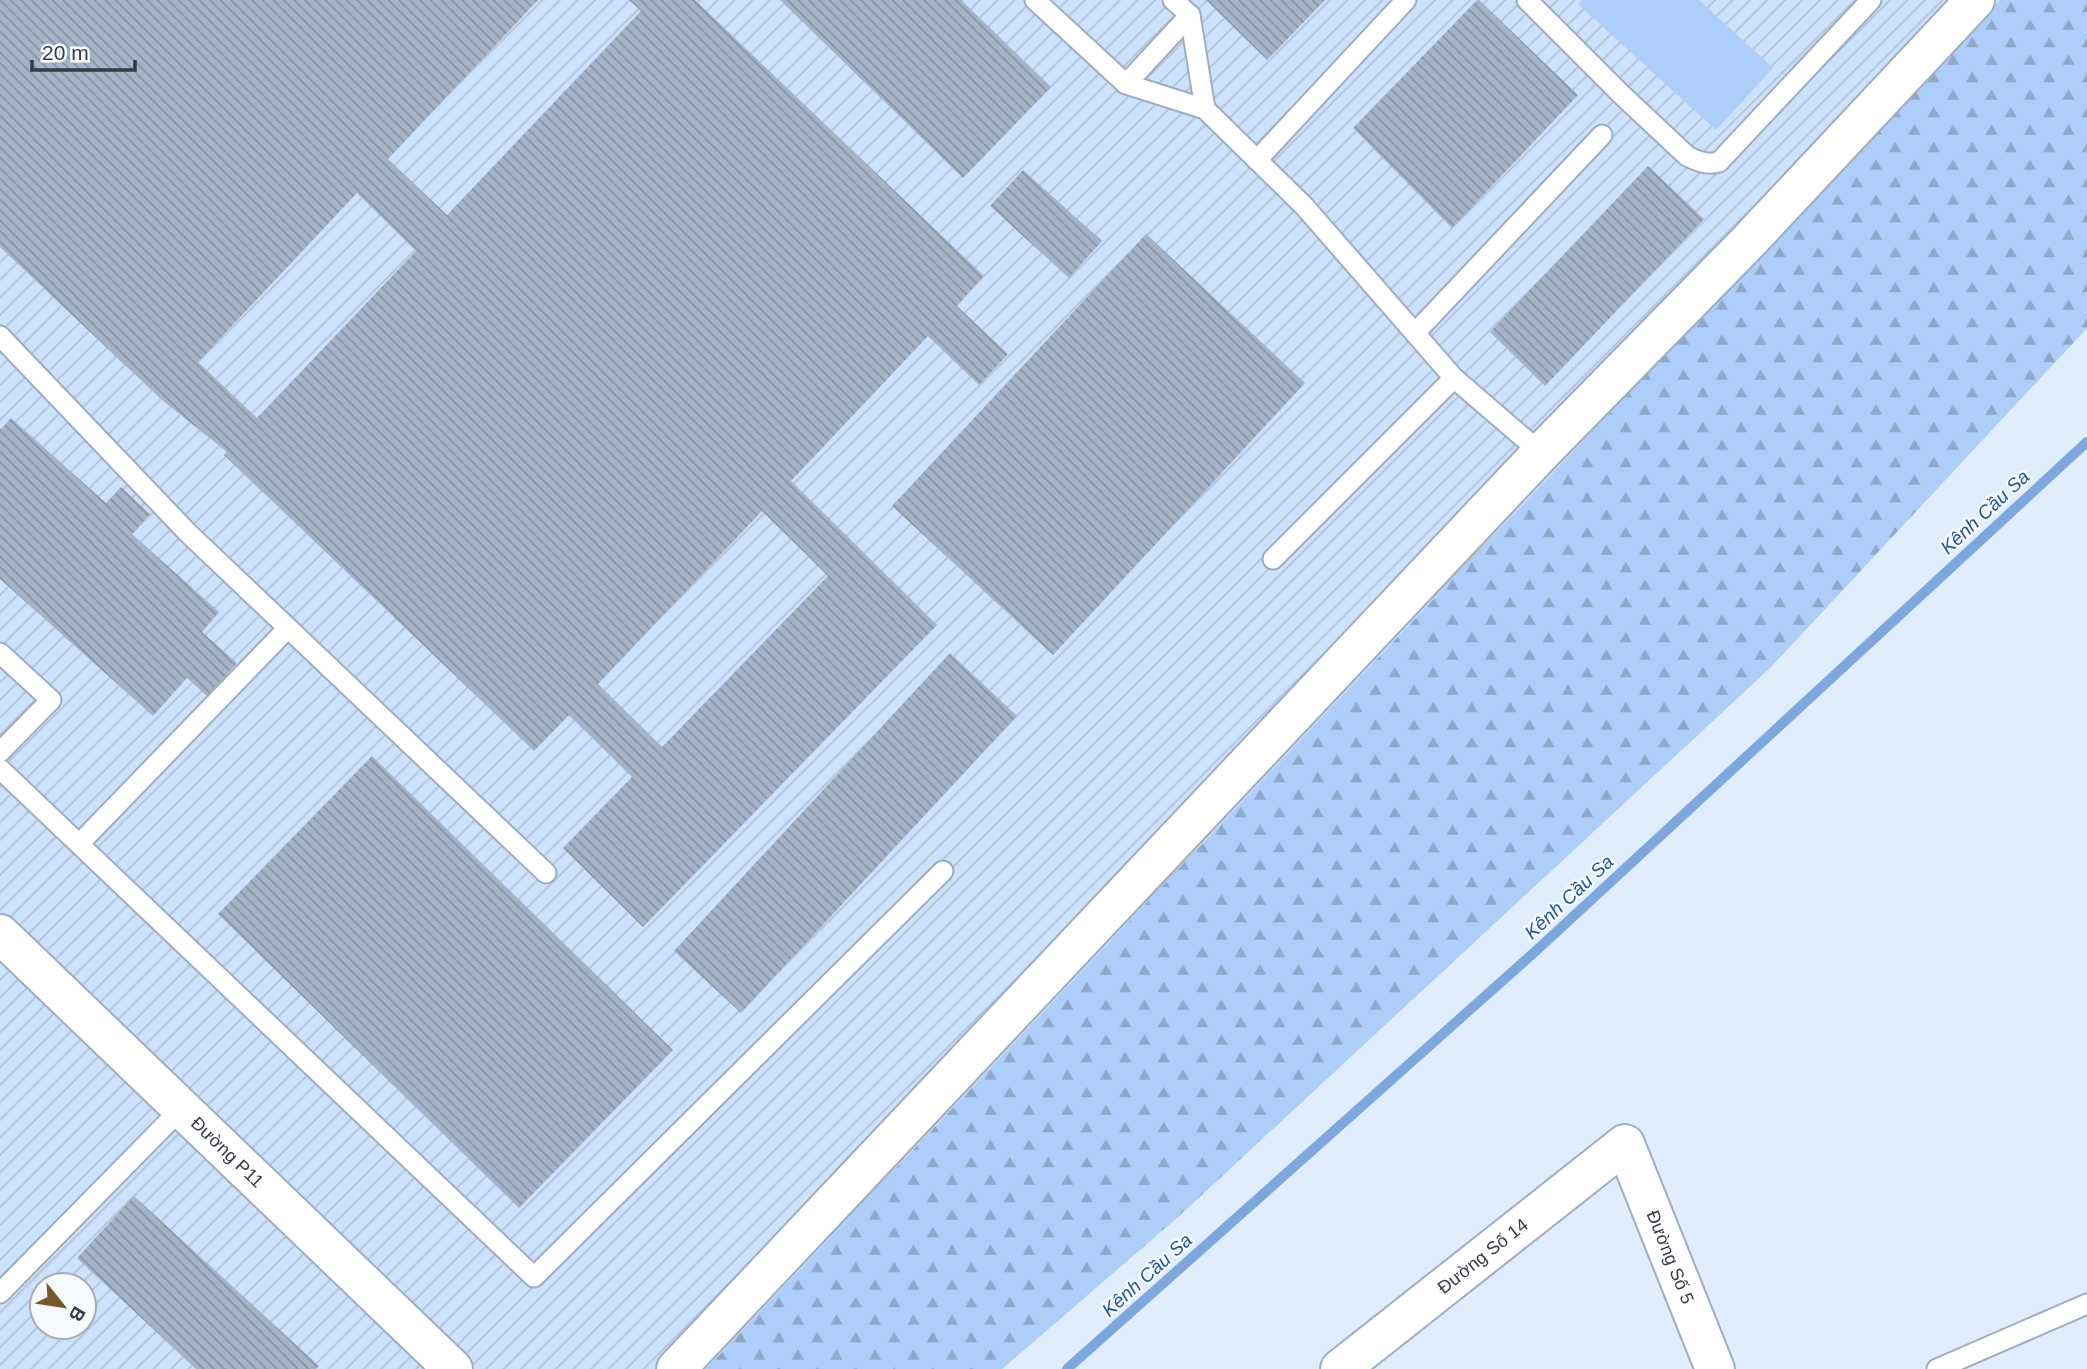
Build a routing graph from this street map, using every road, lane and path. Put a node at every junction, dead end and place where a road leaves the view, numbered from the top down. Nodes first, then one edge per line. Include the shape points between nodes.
1 (1035, 0) edge
2 (1173, 0) edge
3 (1406, 0) edge
4 (1527, 0) edge
5 (1871, 0) edge
6 (1975, 0) edge
7 (1190, 15) junction
8 (1126, 84) junction
9 (1205, 109) junction
10 (1602, 135) dead end
11 (1257, 160) junction
12 (1415, 333) junction
13 (0, 336) edge
14 (1454, 378) junction
15 (1541, 453) junction
16 (1273, 559) dead end
17 (288, 628) junction
18 (0, 653) edge
19 (0, 752) edge
20 (0, 769) edge
21 (79, 844) junction
22 (943, 872) dead end
23 (546, 873) dead end
24 (0, 934) edge
25 (182, 1108) junction
26 (1625, 1144) joint
27 (0, 1293) edge
28 (2087, 1304) edge
29 (1347, 1366) edge
30 (453, 1369) edge
31 (676, 1369) edge
32 (1715, 1369) edge
33 (1937, 1369) edge

1 - 8 lane
2 - 7 lane
3 - 11 lane
4 - 5 lane via 1688,156 1710,164 1719,162
6 - 15 street via 1748,242
7 - 8 lane
7 - 9 lane
8 - 9 lane
9 - 11 lane
10 - 12 lane
11 - 12 lane via 1304,206
12 - 14 lane
13 - 17 lane via 188,533
14 - 15 lane
14 - 16 lane
15 - 31 street
17 - 21 lane
17 - 23 lane
18 - 19 lane via 51,700
20 - 21 lane
21 - 22 lane via 534,1277
24 - 25 street, Đường P11
25 - 27 lane
25 - 30 street, Đường P11
26 - 29 street, Đường Số 14
26 - 32 street, Đường Số 5
28 - 33 lane

